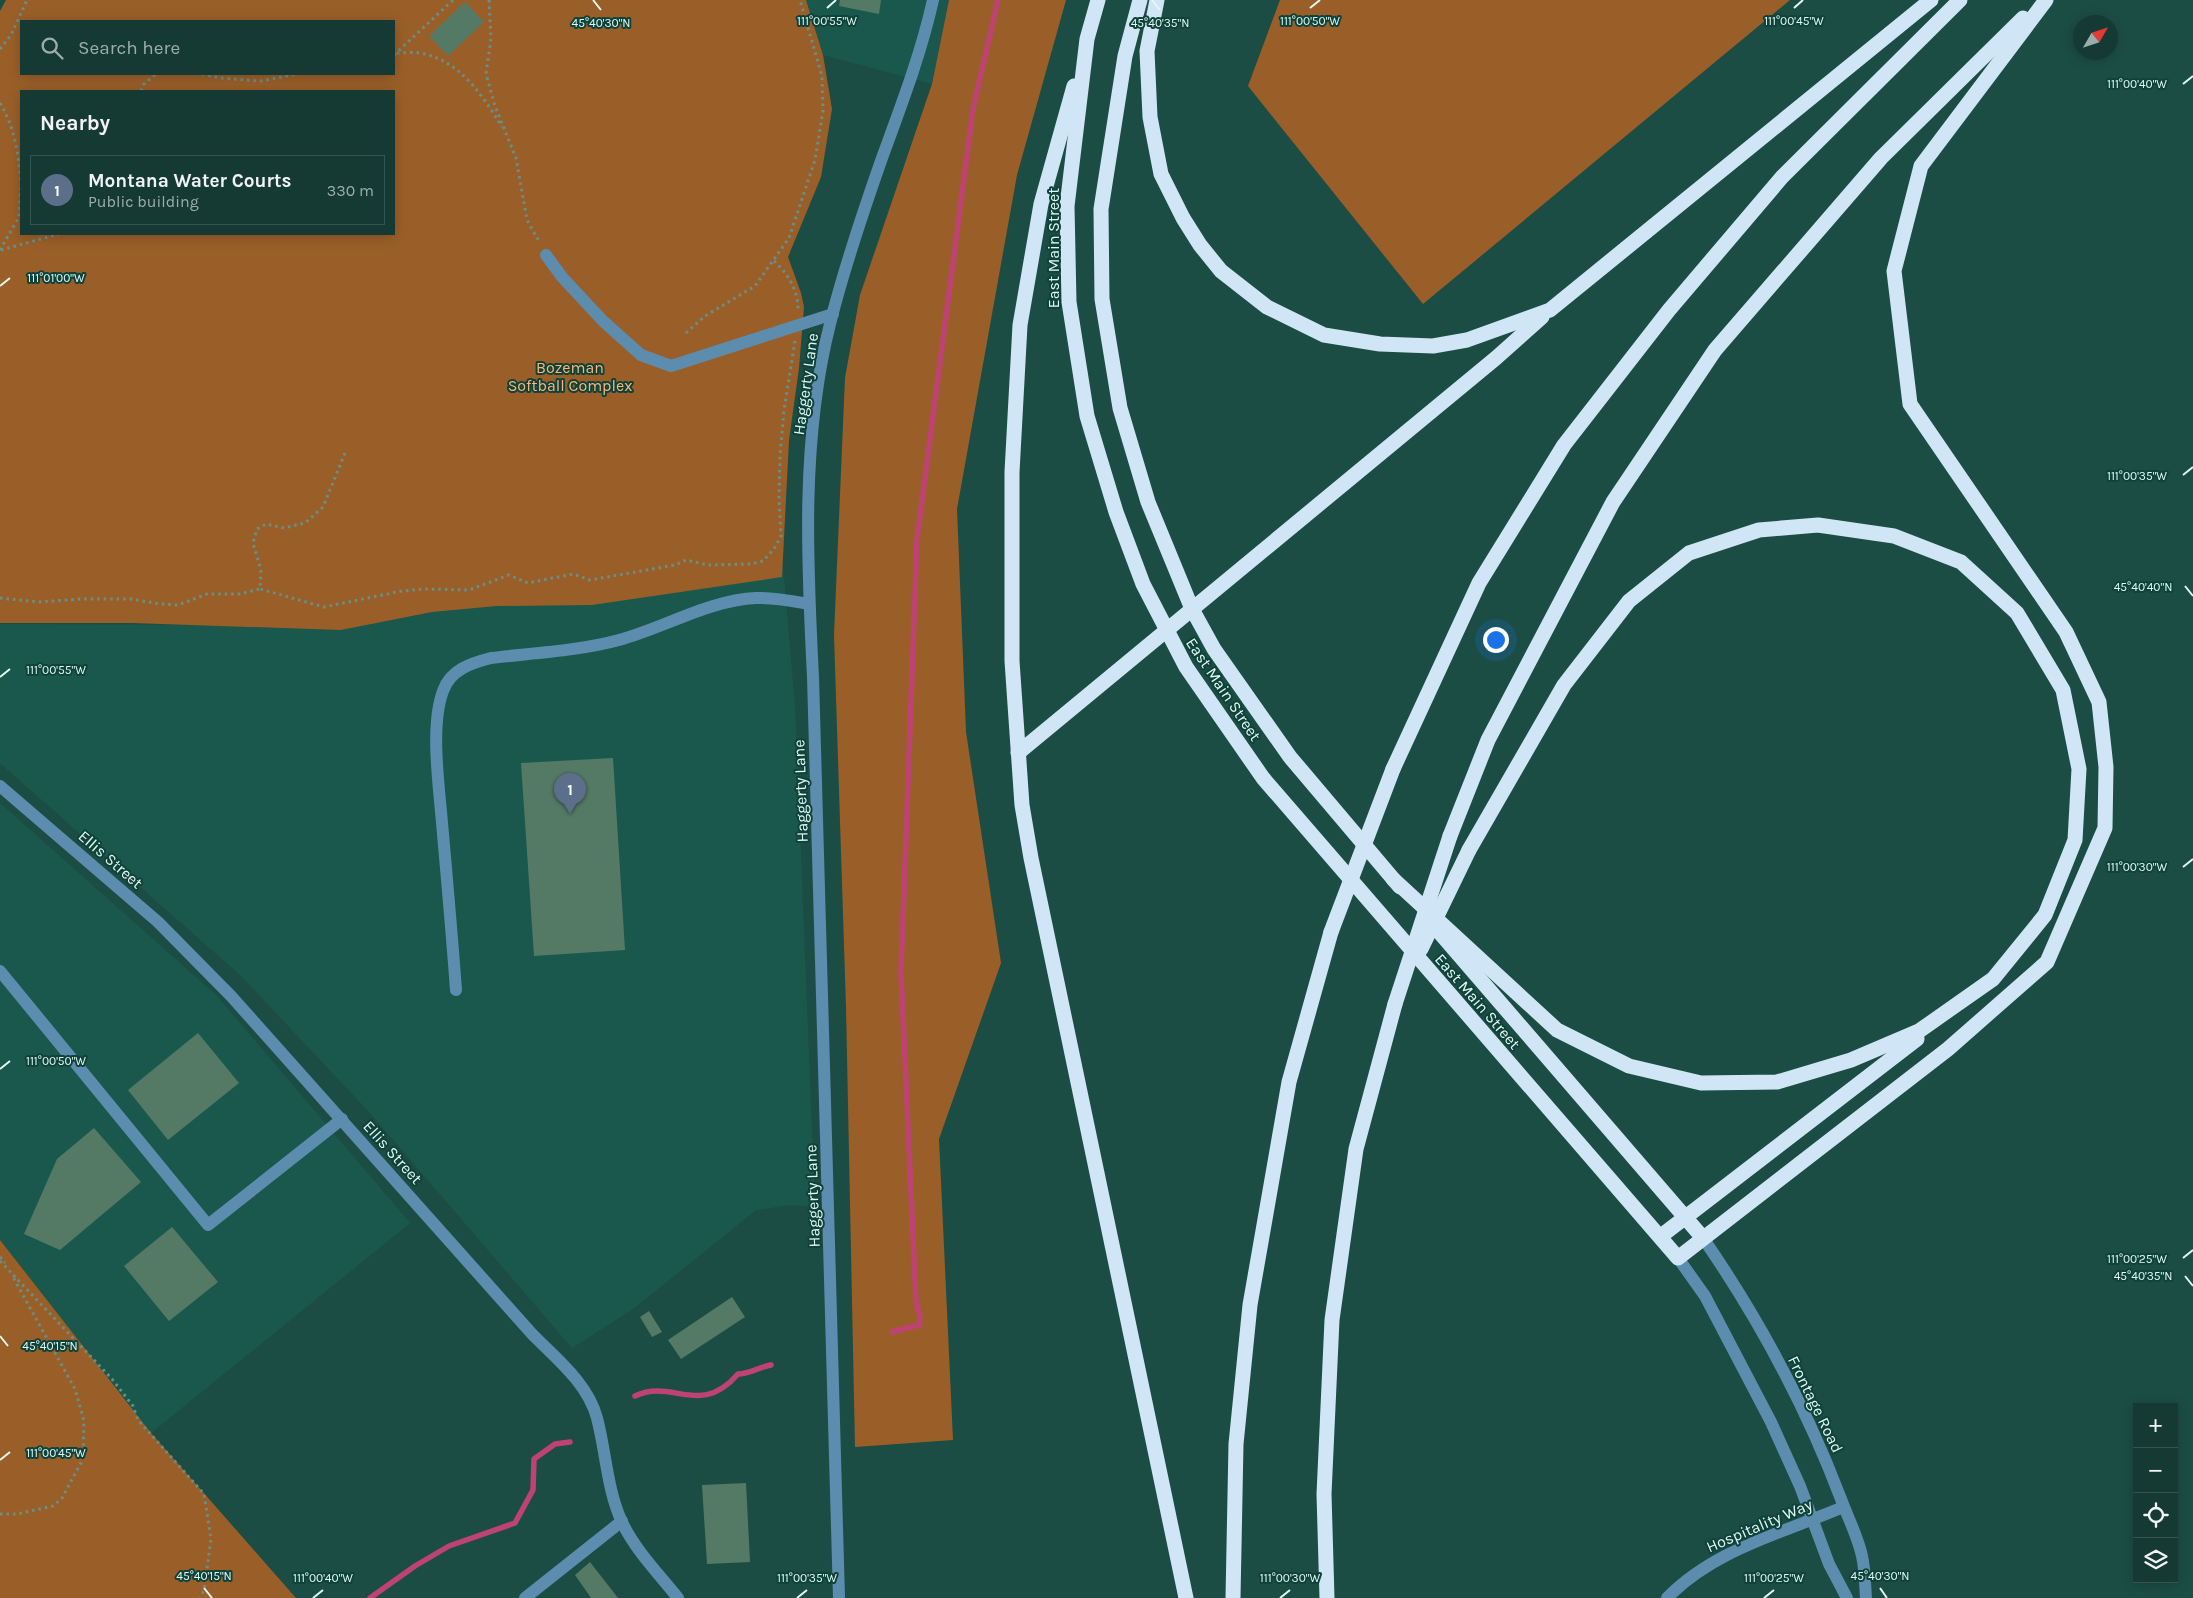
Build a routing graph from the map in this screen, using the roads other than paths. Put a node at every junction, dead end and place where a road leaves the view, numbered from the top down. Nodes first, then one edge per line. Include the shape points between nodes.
1 (933, 0) edge
2 (1098, 0) edge
3 (1140, 0) edge
4 (1157, 0) edge
5 (1931, 0) edge
6 (1960, 0) edge
7 (2041, 0) edge
8 (2046, 0) edge
9 (1087, 39) junction
10 (546, 255) road end
11 (1550, 310) junction
12 (833, 314) junction
13 (809, 604) junction
14 (1192, 609) junction
15 (1165, 631) junction
16 (1018, 752) junction
17 (0, 786) edge
18 (1393, 879) junction
19 (1436, 918) junction
20 (0, 971) edge
21 (1993, 979) junction
22 (456, 990) dead end
23 (1395, 1004) junction
24 (342, 1119) junction
25 (1686, 1218) junction
26 (1661, 1236) junction
27 (1703, 1238) junction
28 (1678, 1258) junction
29 (1844, 1506) junction
30 (1813, 1520) junction
31 (622, 1521) junction
32 (525, 1598) edge
33 (678, 1598) edge
34 (840, 1598) edge
35 (1186, 1598) edge
36 (1233, 1598) edge
37 (1327, 1598) edge
38 (1667, 1598) edge
39 (1847, 1598) edge
40 (1866, 1598) edge

1 - 12 street, Haggerty Lane via 918,59
2 - 9 highway, East Main Street
3 - 14 highway, East Main Street via 1125,56 1101,208 1102,299 1120,408 1148,502
4 - 11 highway via 1146,52 1150,117 1161,174 1200,245 1221,270 1244,289 1267,307 1324,335 1380,344 1434,346 1467,340
5 - 11 highway
6 - 36 highway, bridge via 1782,177 1669,310 1564,445 1479,583 1393,769 1331,932 1288,1082 1250,1305 1236,1444
7 - 23 highway, bridge via 1881,158 1715,350 1612,502 1488,740 1450,836
8 - 27 highway via 1921,166 1894,272 1910,404 2066,632 2099,702 2106,767 2104,828 2047,962 1948,1049
9 - 15 highway, East Main Street via 1067,206 1069,302 1088,416 1119,521
9 - 16 highway via 1041,204 1020,325 1012,472 1012,661
10 - 12 street via 609,327 641,355 671,366
11 - 14 highway
12 - 13 street, Haggerty Lane via 819,382 812,448
13 - 22 street via 758,597 743,599 599,645 476,662 451,677 439,706 436,749
13 - 34 street, Haggerty Lane
14 - 15 highway
14 - 18 highway, East Main Street via 1214,649 1290,757
15 - 16 highway
15 - 26 highway, East Main Street via 1263,778
16 - 35 highway via 1031,858
17 - 24 street, Ellis Street via 158,922 231,996
18 - 19 highway
18 - 25 highway, East Main Street
19 - 21 highway via 1556,1030 1629,1066 1701,1083 1777,1082 1851,1060 1919,1031
19 - 21 highway, bridge via 1468,850 1564,685 1629,601 1688,553 1759,530 1818,525 1894,536 1961,562 2017,613 2063,690 2078,769 2075,840 2045,915
19 - 23 highway, bridge
20 - 24 street via 208,1225
21 - 25 highway
23 - 37 highway via 1356,1149 1332,1320 1324,1494
24 - 31 street, Ellis Street via 585,1392 597,1416
25 - 26 highway
25 - 27 highway, East Main Street
26 - 28 highway, East Main Street
27 - 28 highway
27 - 29 street, Frontage Road via 1757,1322 1802,1407
28 - 30 street via 1705,1296 1771,1422
29 - 30 street, Hospitality Way
29 - 40 street, Frontage Road via 1862,1557
30 - 38 street, Hospitality Way via 1738,1549 1706,1566
30 - 39 street via 1829,1564
31 - 32 street
31 - 33 street, Ellis Street via 634,1542

